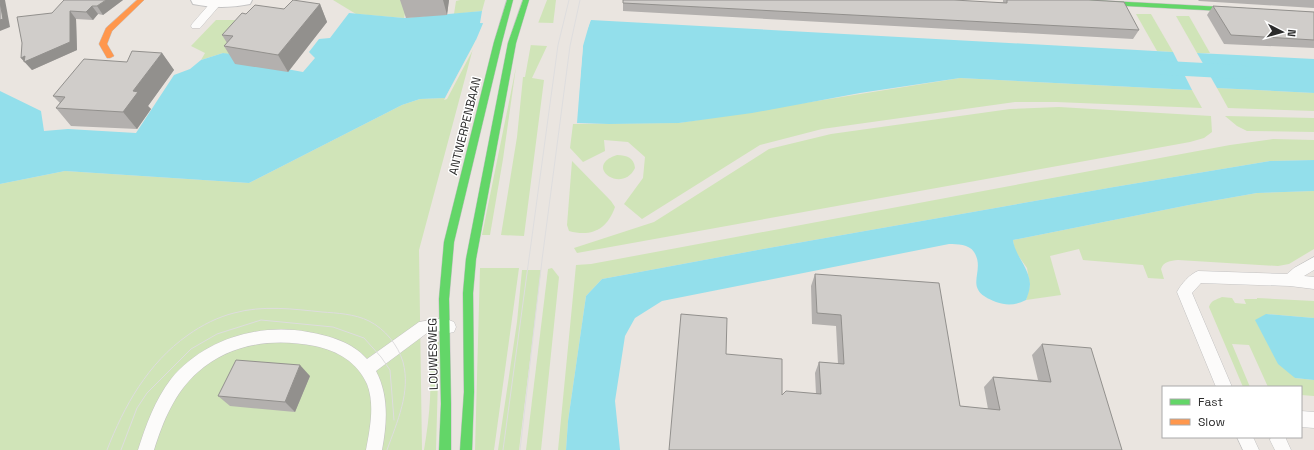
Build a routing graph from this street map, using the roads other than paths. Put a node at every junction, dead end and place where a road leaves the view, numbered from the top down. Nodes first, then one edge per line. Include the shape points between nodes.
1 (141, 0) edge
2 (199, 0) edge
3 (244, 0) edge
4 (510, 0) edge
5 (526, 0) edge
6 (1050, 0) edge
7 (216, 3) junction
8 (1251, 11) edge
9 (196, 26) dead end
10 (110, 56) dead end
11 (448, 259) joint
12 (1314, 263) edge
13 (1290, 280) junction
14 (1314, 283) edge
15 (444, 324) junction
16 (468, 339) junction
17 (366, 369) junction
18 (1224, 386) edge
19 (1302, 419) edge
20 (1314, 420) edge
21 (1245, 438) edge
22 (1279, 438) edge
23 (146, 450) edge
24 (374, 450) edge
25 (445, 450) edge
26 (466, 450) edge
27 (1251, 450) edge
28 (1283, 450) edge

1 - 10 street via 109,30 103,44
2 - 7 street
3 - 7 street
4 - 11 street, ANTWERPENBAAN via 449,242
5 - 16 street via 512,43 471,259
6 - 8 street
7 - 9 lane
11 - 15 street, LOUWESWEG
12 - 13 lane
13 - 14 lane
13 - 18 lane via 1198,277 1184,292
15 - 16 lane
15 - 17 lane via 424,327
15 - 25 street, LOUWESWEG
16 - 26 street
17 - 23 lane via 360,361 342,348 307,338 277,335 232,345 203,359 178,383 153,426
17 - 24 lane via 374,381 377,393 378,418
19 - 20 lane
21 - 27 lane
22 - 28 lane

